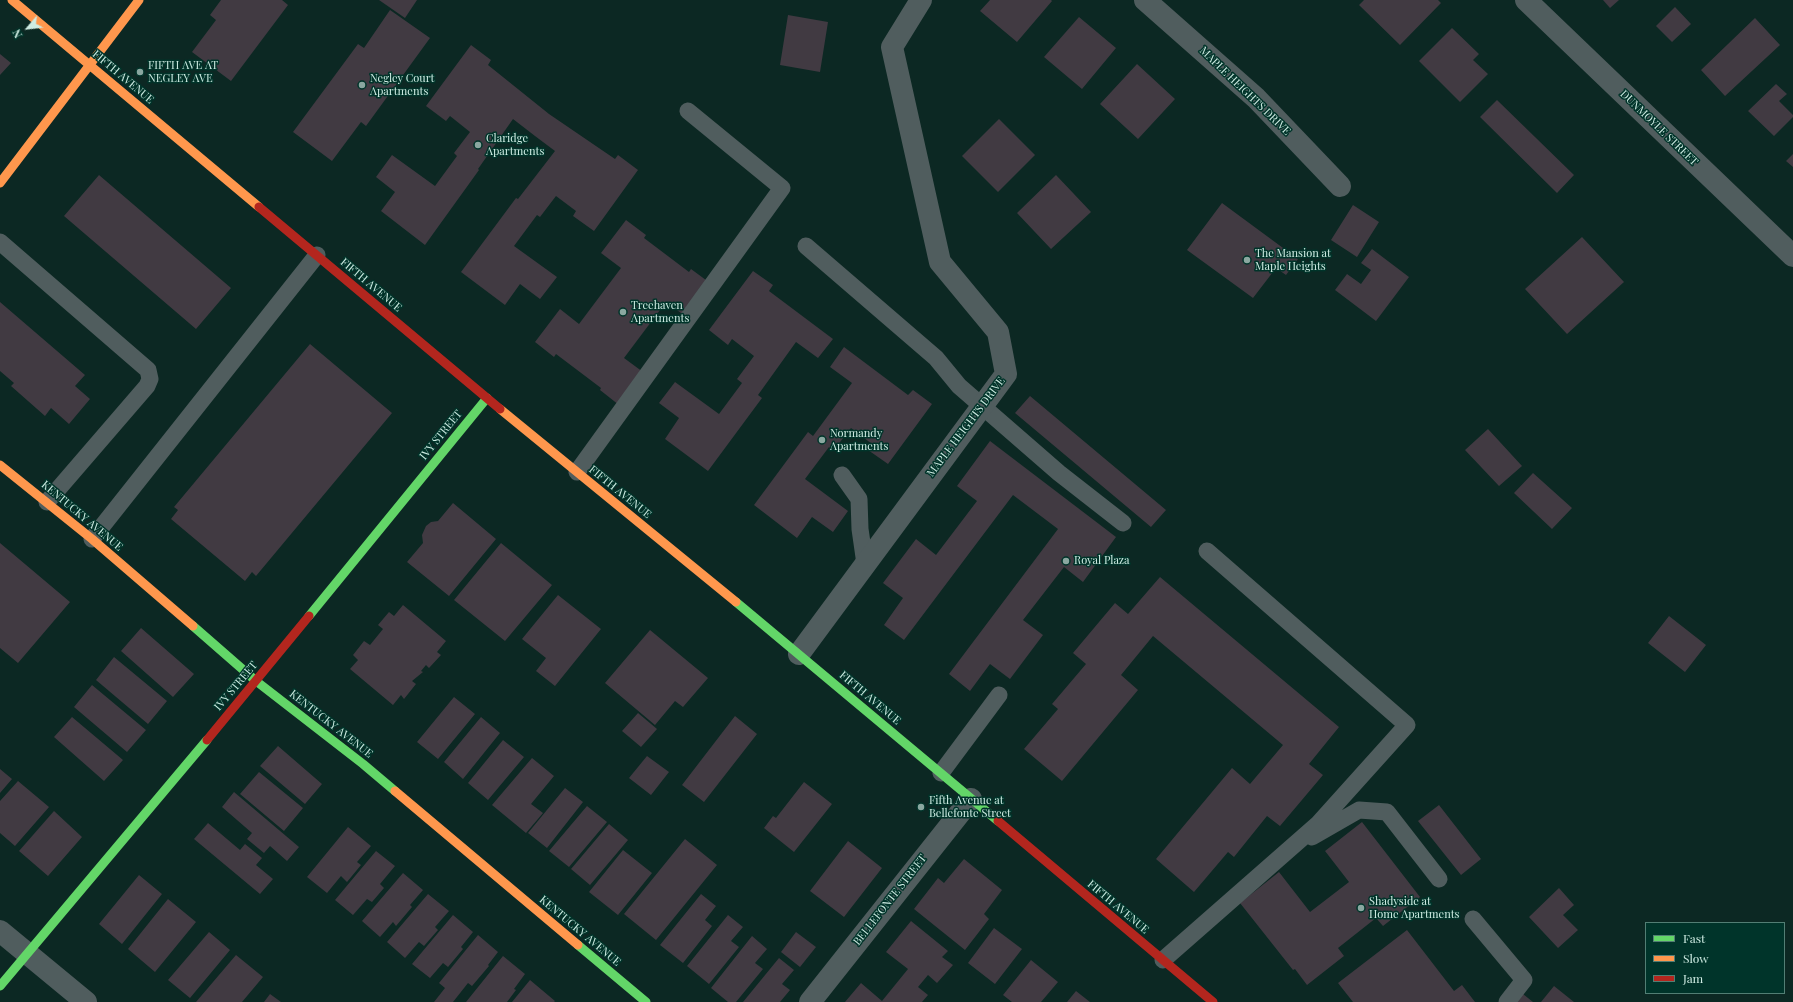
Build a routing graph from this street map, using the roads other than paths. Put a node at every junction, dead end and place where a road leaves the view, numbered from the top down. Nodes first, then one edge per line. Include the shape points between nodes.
1 (12, 0) edge
2 (139, 0) edge
3 (921, 0) edge
4 (1145, 0) edge
5 (1526, 0) edge
6 (91, 65) junction
7 (688, 110) dead end
8 (0, 183) edge
9 (1340, 186) dead end
10 (0, 242) edge
11 (806, 246) dead end
12 (317, 255) junction
13 (1793, 256) edge
14 (487, 398) junction
15 (982, 406) junction
16 (0, 465) edge
17 (577, 472) junction
18 (842, 475) dead end
19 (47, 502) junction
20 (1123, 523) dead end
21 (92, 539) junction
22 (1207, 551) dead end
23 (866, 564) junction
24 (799, 654) junction
25 (256, 681) junction
26 (999, 695) dead end
27 (941, 773) junction
28 (971, 799) junction
29 (1286, 852) junction
30 (1438, 879) dead end
31 (1473, 920) dead end
32 (0, 931) edge
33 (26, 953) junction
34 (1162, 960) junction
35 (0, 986) edge
36 (86, 1002) edge
37 (646, 1002) edge
38 (810, 1002) edge
39 (1213, 1002) edge
40 (1507, 1002) edge

1 - 6 main road, FIFTH AVENUE
2 - 6 main road
3 - 15 street, MAPLE HEIGHTS DRIVE via 892,47 940,262 998,332 1006,374
4 - 9 street, MAPLE HEIGHTS DRIVE via 1256,98
5 - 13 street, DUNMOYLE STREET
6 - 8 main road
6 - 12 main road, FIFTH AVENUE
7 - 17 lane via 782,188
10 - 19 lane via 148,370 150,379 147,386
11 - 15 lane via 936,358 959,386
12 - 14 main road, FIFTH AVENUE
12 - 21 lane
14 - 17 main road, FIFTH AVENUE
14 - 25 main road, IVY STREET
15 - 20 lane via 1058,473
15 - 23 street, MAPLE HEIGHTS DRIVE
16 - 19 main road, KENTUCKY AVENUE
17 - 24 main road, FIFTH AVENUE
18 - 23 lane via 859,498 860,529
19 - 21 main road, KENTUCKY AVENUE
21 - 25 main road, KENTUCKY AVENUE
22 - 29 lane via 1407,724 1318,824
23 - 24 street, MAPLE HEIGHTS DRIVE
24 - 27 main road, FIFTH AVENUE
25 - 33 main road, IVY STREET
25 - 37 main road, KENTUCKY AVENUE via 363,764
26 - 27 lane
27 - 28 main road, FIFTH AVENUE
28 - 34 main road, FIFTH AVENUE
28 - 38 street, BELLEFONTE STREET
29 - 30 lane via 1359,810 1387,812
29 - 34 lane
31 - 40 lane via 1524,980
32 - 33 street
33 - 35 main road, IVY STREET
33 - 36 street
34 - 39 main road, FIFTH AVENUE

